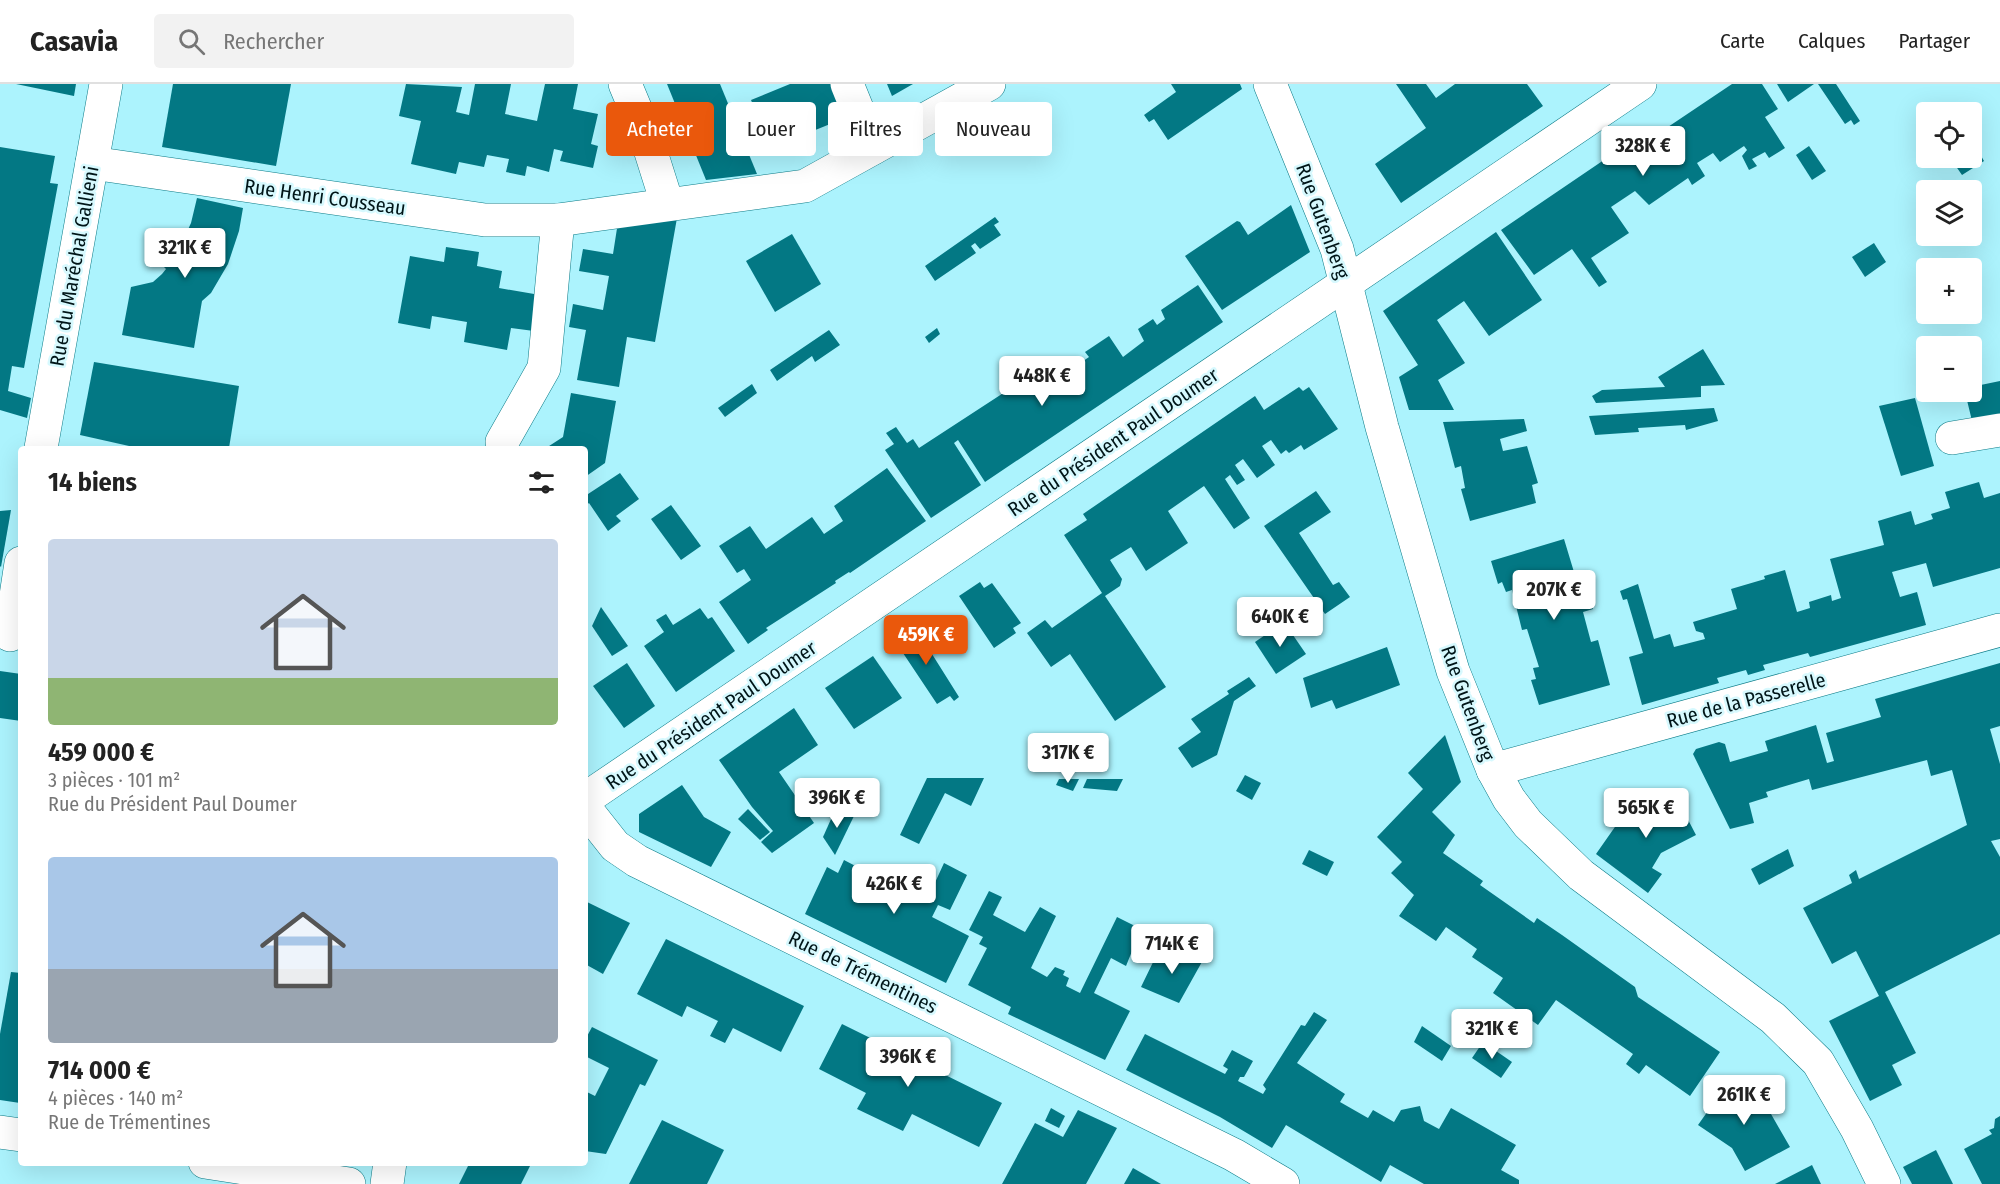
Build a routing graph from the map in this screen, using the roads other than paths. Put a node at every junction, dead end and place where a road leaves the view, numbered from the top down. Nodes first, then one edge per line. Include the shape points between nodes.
1 (106, 84) edge
2 (626, 84) edge
3 (847, 84) edge
4 (989, 84) edge
5 (1270, 84) edge
6 (1640, 84) edge
7 (854, 102) edge
8 (923, 120) edge
9 (859, 156) edge
10 (92, 163) junction
11 (667, 203) junction
12 (558, 220) junction
13 (1345, 284) junction
14 (2000, 430) edge
15 (1952, 438) dead end
16 (502, 442) dead end
17 (41, 446) edge
18 (18, 583) edge
19 (2000, 630) edge
20 (10, 635) edge
21 (1493, 770) junction
22 (588, 797) edge
23 (588, 812) edge
24 (0, 1132) edge
25 (18, 1135) edge
26 (231, 1166) edge
27 (389, 1166) edge
28 (349, 1184) edge
29 (387, 1184) edge
30 (1283, 1184) edge
31 (1884, 1184) edge

1 - 10 street, Rue du Maréchal Gallieni
2 - 11 street
3 - 7 street
4 - 8 street, Rue Henri Cousseau
5 - 13 street, Rue Gutenberg via 1337,249
6 - 13 street, Rue du Président Paul Doumer
9 - 11 street, Rue Henri Cousseau via 805,186
10 - 12 street, Rue Henri Cousseau via 485,220
10 - 17 street, Rue du Maréchal Gallieni
11 - 12 street, Rue Henri Cousseau
12 - 16 street via 544,368
13 - 21 street, Rue Gutenberg via 1453,671
13 - 22 street, Rue du Président Paul Doumer
14 - 15 street
18 - 20 street
19 - 21 street, Rue de la Passerelle
21 - 31 street, Rue Gutenberg via 1528,824 1581,875 1773,1018 1818,1062
23 - 30 street, Rue de Trémentines via 615,846 637,861 1234,1155
24 - 25 street
26 - 28 street
27 - 29 street

